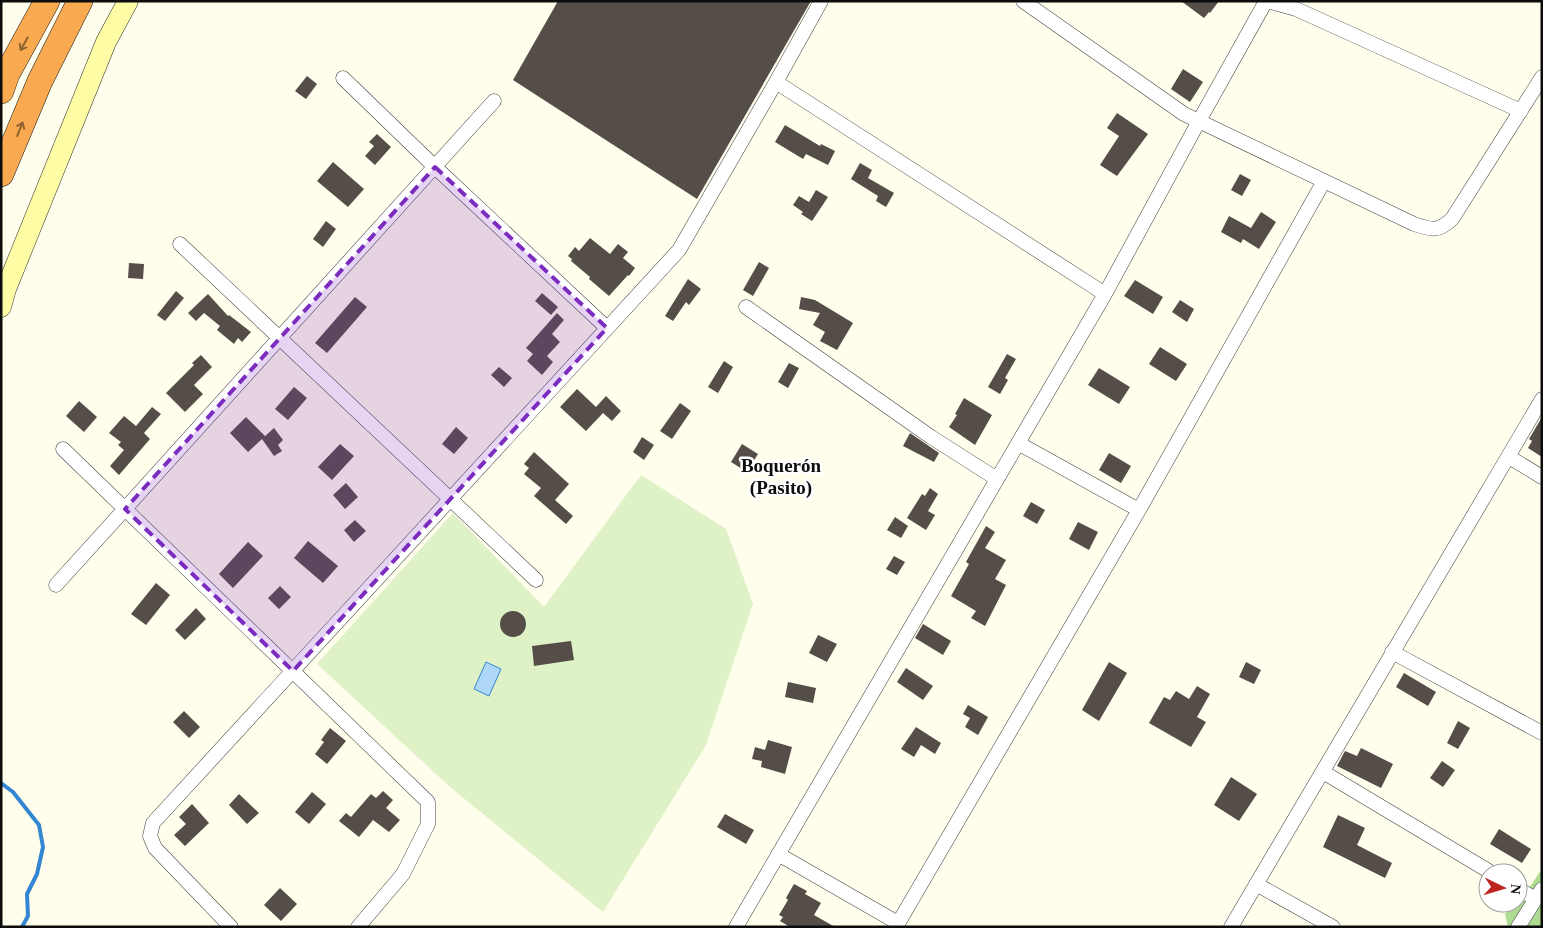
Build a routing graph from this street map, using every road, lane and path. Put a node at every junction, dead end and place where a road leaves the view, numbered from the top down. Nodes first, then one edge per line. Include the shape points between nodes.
1 (48, 1) edge
2 (80, 1) edge
3 (128, 1) edge
4 (821, 1) edge
5 (1023, 1) edge
6 (1266, 1) edge
7 (1542, 77) edge
8 (343, 78) dead end
9 (776, 82) junction
10 (1, 91) edge
11 (494, 101) dead end
12 (1521, 111) junction
13 (1199, 121) junction
14 (435, 167) junction
15 (1, 174) edge
16 (1324, 181) junction
17 (180, 244) dead end
18 (1105, 294) junction
19 (1, 307) edge
20 (746, 307) dead end
21 (607, 328) junction
22 (280, 338) junction
23 (1542, 399) edge
24 (1018, 443) junction
25 (62, 449) dead end
26 (1508, 457) junction
27 (1542, 477) edge
28 (997, 479) junction
29 (450, 499) junction
30 (125, 509) junction
31 (1139, 510) junction
32 (536, 580) dead end
33 (56, 585) dead end
34 (1392, 652) junction
35 (293, 671) junction
36 (1542, 733) edge
37 (1323, 772) junction
38 (778, 854) junction
39 (1478, 865) edge
40 (1256, 884) junction
41 (1539, 894) edge
42 (897, 925) edge
43 (232, 927) edge
44 (358, 927) edge
45 (736, 927) edge
46 (1231, 927) edge
47 (1332, 927) edge
48 (1518, 927) edge

1 -> 10 highway via 7,74
15 -> 2 highway via 40,81
3 - 19 street via 106,42
4 - 9 street
5 - 13 street via 1184,114
6 - 12 street via 1296,9
6 - 13 street
7 - 12 street
8 - 14 street
9 - 18 street
9 - 21 street via 679,250
11 - 14 street
12 - 16 street via 1452,218 1442,228 1429,229 1414,224
13 - 16 street
13 - 18 street
14 - 21 street
14 - 22 street
16 - 31 street
17 - 22 street
18 - 24 street
20 - 28 street via 931,437
21 - 29 street
22 - 29 street
22 - 30 street
23 - 26 street
24 - 28 street
24 - 31 street
25 - 30 street
26 - 27 street
26 - 34 street
28 - 38 street
29 - 32 street
29 - 35 street
30 - 33 street
30 - 35 street
31 - 42 street
34 - 36 street
34 - 37 street
35 - 43 street via 153,823 150,836 155,848
35 - 44 street via 428,802 428,824 403,874
37 - 39 street
37 - 40 street
38 - 42 street
38 - 45 street
40 - 46 street
40 - 47 street
41 - 48 street

